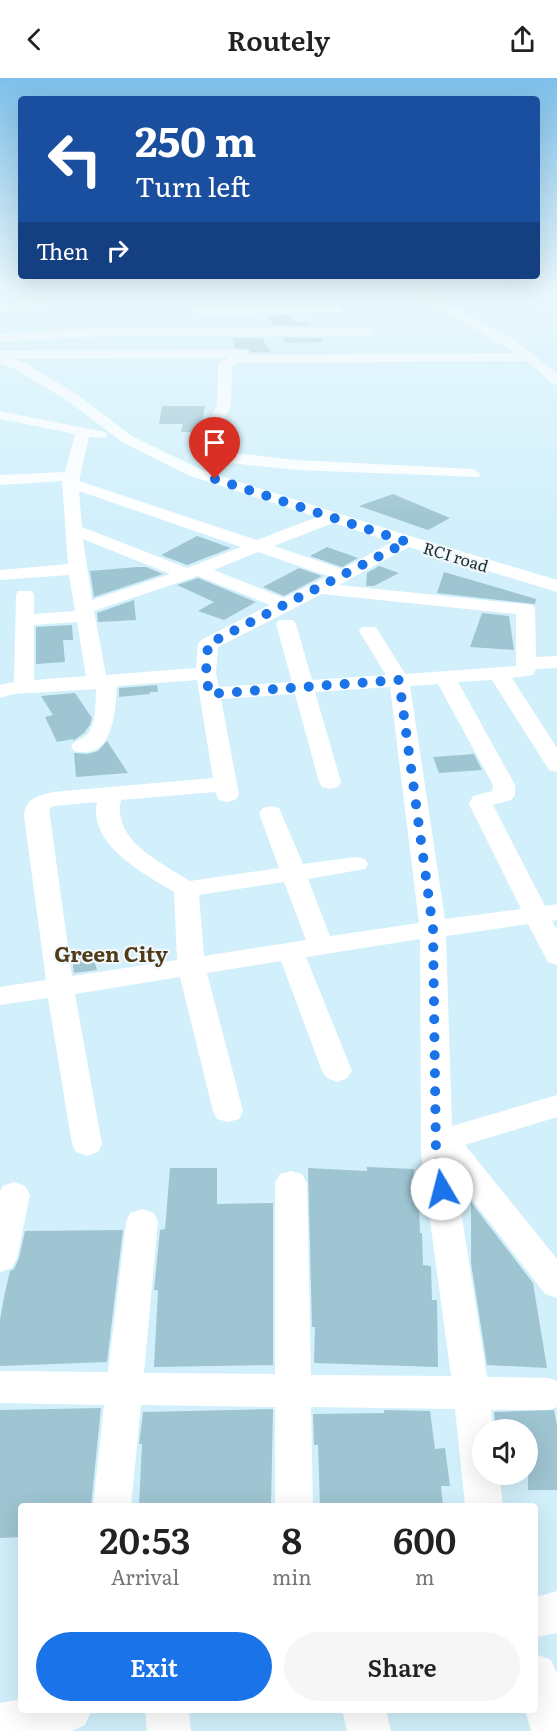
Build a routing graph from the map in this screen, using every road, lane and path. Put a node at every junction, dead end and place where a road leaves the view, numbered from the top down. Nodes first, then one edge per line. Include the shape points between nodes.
1 (27, 370) edge
2 (225, 370) edge
3 (545, 370) edge
4 (557, 380) edge
5 (0, 415) edge
6 (83, 432) junction
7 (127, 439) junction
8 (473, 474) dead end
9 (71, 479) junction
10 (0, 480) edge
11 (333, 517) junction
12 (73, 530) junction
13 (407, 542) junction
14 (260, 546) junction
15 (77, 569) junction
16 (193, 572) junction
17 (0, 575) edge
18 (343, 575) junction
19 (552, 584) edge
20 (319, 588) junction
21 (25, 595) dead end
22 (526, 609) junction
23 (85, 612) junction
24 (286, 614) junction
25 (25, 620) junction
26 (369, 631) dead end
27 (557, 662) edge
28 (526, 663) junction
29 (499, 674) junction
30 (445, 677) junction
31 (399, 680) junction
32 (102, 682) junction
33 (208, 684) junction
34 (24, 687) junction
35 (302, 687) junction
36 (0, 692) edge
37 (82, 746) dead end
38 (557, 765) edge
39 (330, 782) dead end
40 (111, 794) junction
41 (272, 813) dead end
42 (356, 864) dead end
43 (293, 874) junction
44 (186, 889) junction
45 (547, 914) edge
46 (433, 929) junction
47 (321, 946) junction
48 (290, 951) junction
49 (557, 956) edge
50 (191, 965) junction
51 (60, 986) junction
52 (0, 996) edge
53 (337, 1071) dead end
54 (557, 1106) edge
55 (228, 1111) dead end
56 (439, 1140) junction
57 (87, 1144) dead end
58 (291, 1182) dead end
59 (14, 1195) dead end
60 (142, 1222) dead end
61 (0, 1258) edge
62 (557, 1284) edge
63 (0, 1387) edge
64 (124, 1389) junction
65 (292, 1391) junction
66 (471, 1393) junction
67 (549, 1394) dead end
68 (112, 1503) edge
69 (294, 1503) edge
70 (484, 1503) edge
71 (557, 1612) edge
72 (538, 1617) edge
73 (538, 1682) edge
74 (56, 1713) edge
75 (167, 1713) edge
76 (365, 1713) edge
77 (0, 1725) edge
78 (170, 1731) edge
79 (369, 1731) edge
80 (553, 1731) edge

1 - 7 street, RCI road via 73,398
2 - 8 street via 224,406 204,442 209,453 296,465
3 - 4 street
5 - 6 street
6 - 7 street
6 - 9 street
7 - 11 street, RCI road via 196,473
9 - 10 street
9 - 12 street
9 - 14 street
11 - 13 street, RCI road
11 - 14 street
12 - 15 street
12 - 16 street
13 - 18 street
13 - 19 street, RCI road
14 - 16 street
14 - 18 street
15 - 17 street
15 - 23 street
16 - 23 street
16 - 24 street
18 - 20 street
19 - 22 street
20 - 22 street
20 - 24 street
21 - 25 street
22 - 28 street
23 - 25 street
23 - 32 street
24 - 33 street via 208,644
24 - 35 street
25 - 34 street
26 - 31 street
27 - 28 street
28 - 29 street via 526,671
29 - 30 street
29 - 38 street
30 - 31 street
30 - 45 street via 504,785 503,795 485,798 481,804
31 - 35 street
31 - 46 street
32 - 33 street
32 - 34 street
32 - 37 street via 104,722 98,738
33 - 35 street
33 - 40 street via 226,789
34 - 36 street
35 - 39 street
40 - 44 street via 107,809 109,825 128,849
40 - 51 street via 53,799 37,807
41 - 43 street
42 - 43 street
43 - 44 street
43 - 47 street
44 - 50 street
45 - 46 street
45 - 49 street
46 - 47 street
46 - 56 street
47 - 48 street
48 - 50 street
48 - 53 street
50 - 51 street
50 - 55 street
51 - 52 street
51 - 57 street
54 - 56 street
56 - 62 street
56 - 66 street via 436,1154
58 - 65 street
59 - 61 street
60 - 64 street
63 - 64 street
64 - 65 street
64 - 68 street
65 - 66 street
65 - 69 street
66 - 67 street
66 - 70 street
71 - 72 street
73 - 80 street
74 - 77 street
75 - 78 street
76 - 79 street

